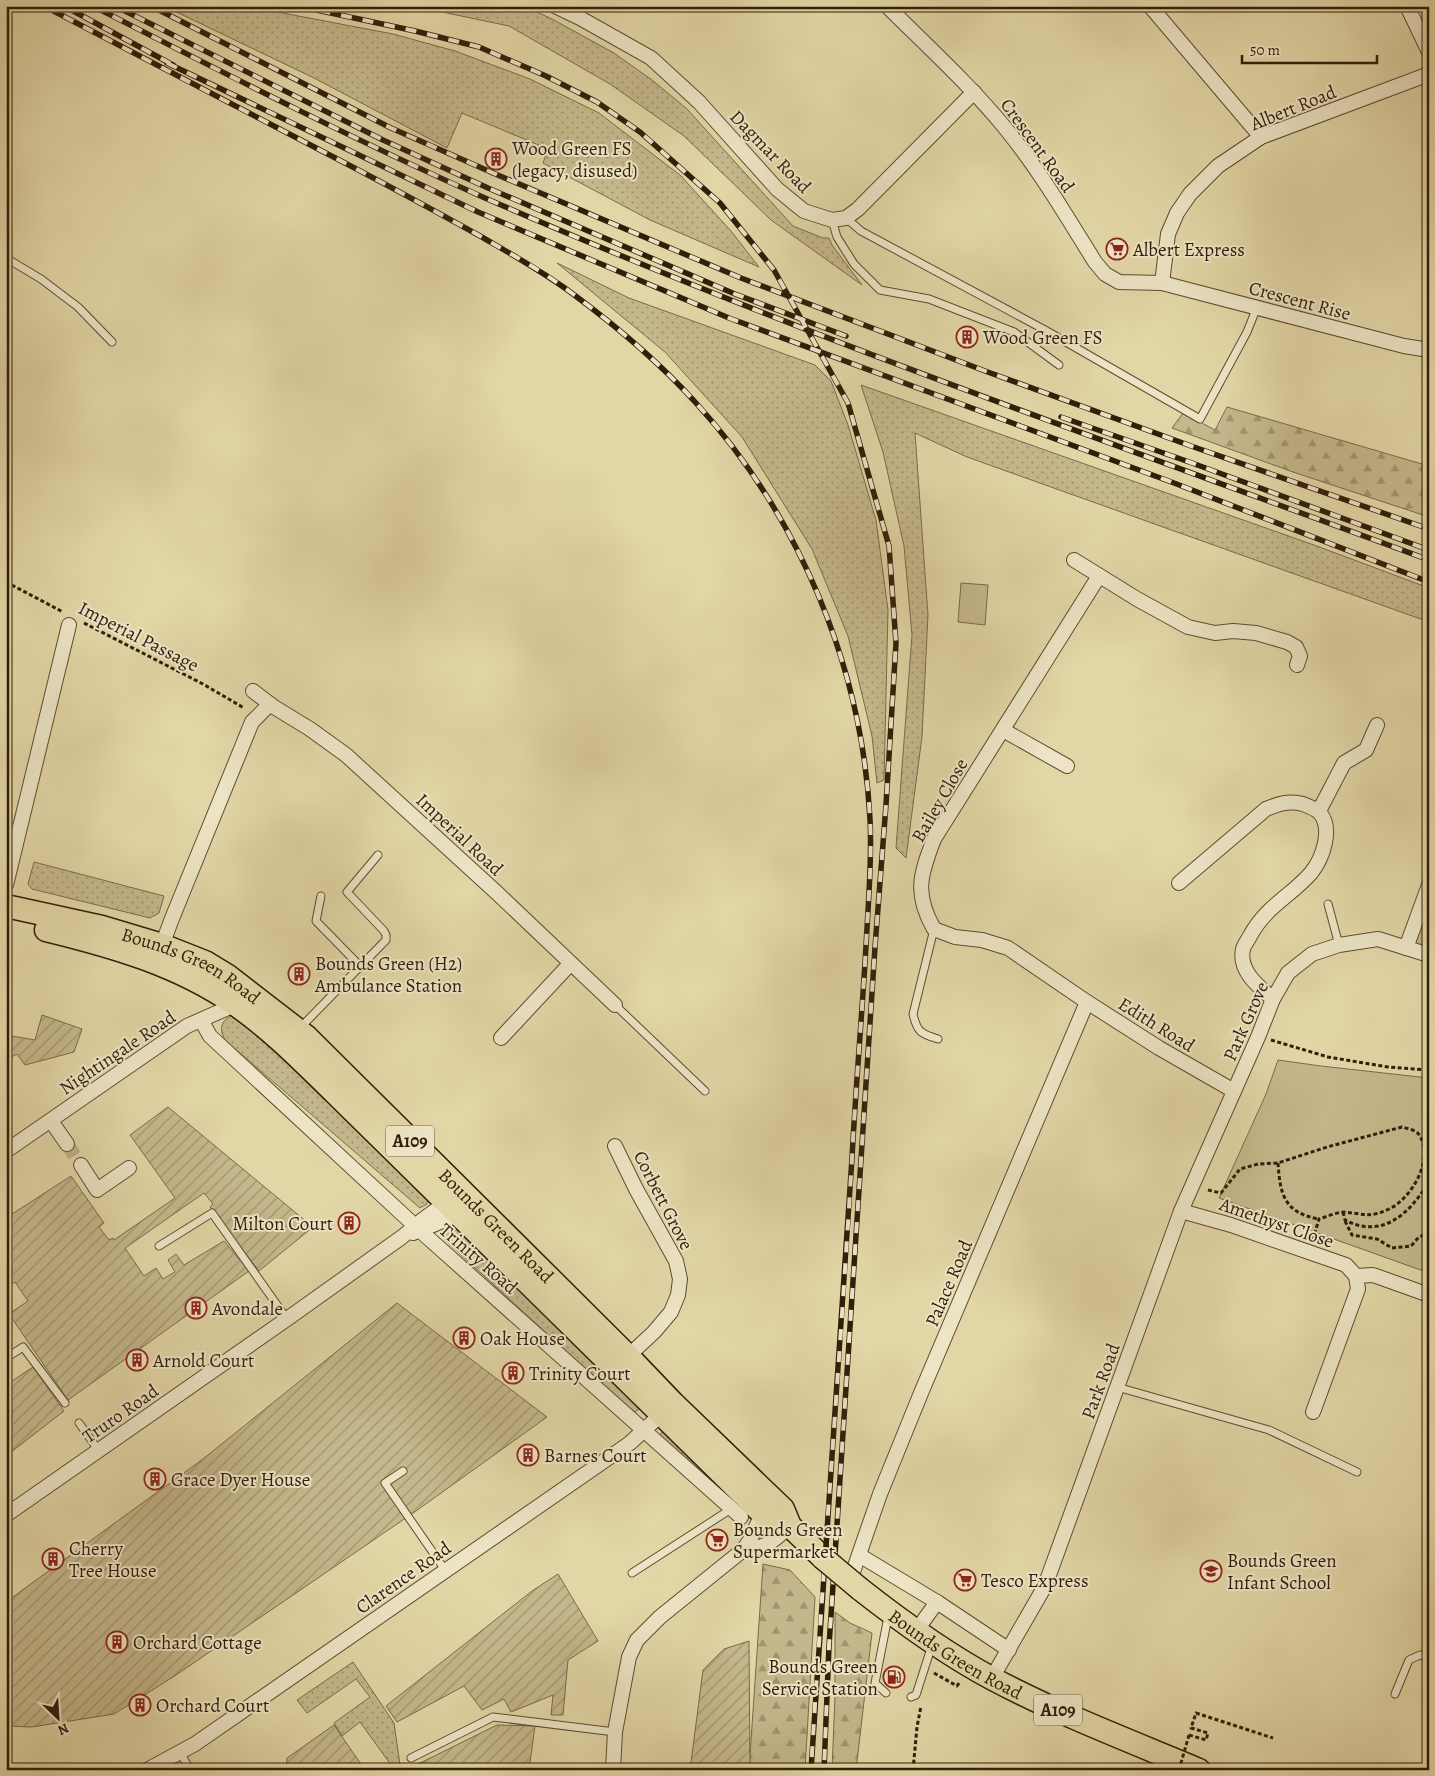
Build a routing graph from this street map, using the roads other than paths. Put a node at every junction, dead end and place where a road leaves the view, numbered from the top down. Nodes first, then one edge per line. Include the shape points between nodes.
1 (555, 6) edge
2 (887, 6) edge
3 (1150, 6) edge
4 (1407, 6) edge
5 (1429, 52) edge
6 (1429, 74) edge
7 (974, 92) junction
8 (1261, 137) junction
9 (846, 218) junction
10 (832, 220) junction
11 (6, 258) edge
12 (1162, 283) junction
13 (1257, 307) junction
14 (112, 342) dead end
15 (1429, 350) edge
16 (1059, 365) dead end
17 (1074, 560) dead end
18 (1099, 576) junction
19 (73, 621) road end
20 (1298, 666) dead end
21 (253, 691) dead end
22 (270, 704) junction
23 (1377, 725) dead end
24 (1003, 730) junction
25 (1067, 766) dead end
26 (1319, 811) junction
27 (378, 855) dead end
28 (1179, 883) dead end
29 (6, 885) edge
30 (1429, 885) edge
31 (321, 896) dead end
32 (1328, 904) dead end
33 (6, 906) edge
34 (6, 920) edge
35 (934, 929) junction
36 (1339, 945) junction
37 (1406, 948) junction
38 (159, 953) junction
39 (1429, 954) edge
40 (570, 964) junction
41 (361, 966) junction
42 (1273, 999) junction
43 (245, 1000) junction
44 (1087, 1002) junction
45 (615, 1005) joint
46 (201, 1020) junction
47 (291, 1037) junction
48 (501, 1038) dead end
49 (938, 1039) dead end
50 (705, 1091) dead end
51 (1234, 1092) junction
52 (51, 1120) junction
53 (67, 1144) tunnel mouth
54 (615, 1146) dead end
55 (6, 1151) edge
56 (81, 1165) tunnel mouth
57 (129, 1168) dead end
58 (461, 1204) junction
59 (1181, 1211) junction
60 (421, 1228) junction
61 (159, 1246) dead end
62 (1356, 1276) junction
63 (1429, 1295) edge
64 (287, 1319) junction
65 (6, 1358) edge
66 (622, 1362) junction
67 (1117, 1387) junction
68 (64, 1403) dead end
69 (667, 1409) junction
70 (1312, 1412) dead end
71 (78, 1423) dead end
72 (644, 1431) junction
73 (99, 1451) junction
74 (403, 1471) dead end
75 (1357, 1472) dead end
76 (745, 1513) junction
77 (6, 1515) edge
78 (795, 1531) junction
79 (743, 1550) junction
80 (859, 1555) junction
81 (446, 1570) junction
82 (632, 1573) dead end
83 (854, 1580) junction
84 (937, 1602) junction
85 (889, 1611) junction
86 (925, 1636) junction
87 (1009, 1650) junction
88 (1429, 1657) edge
89 (992, 1678) junction
90 (886, 1693) dead end
91 (1395, 1694) dead end
92 (911, 1697) dead end
93 (615, 1732) junction
94 (180, 1752) junction
95 (411, 1758) dead end
96 (147, 1770) edge
97 (190, 1770) edge
98 (613, 1770) edge
99 (1199, 1770) edge

1 - 10 street, Dagmar Road via 651,58 699,102 777,189 804,211
2 - 7 street, Crescent Road
3 - 8 street
4 - 5 street
6 - 8 street, Albert Road
7 - 9 street
7 - 12 street, Crescent Road via 1039,172 1105,274 1119,282
8 - 12 street, Albert Road via 1218,166 1190,194 1168,234
9 - 10 street, Dagmar Road
9 - 13 lane via 861,231 1045,330 1200,419
10 - 16 lane via 837,237 854,264 880,290 929,299 1014,332
11 - 14 lane via 41,279 78,308
12 - 13 street, Crescent Rise
13 - 15 street, Crescent Rise
17 - 18 street
18 - 20 street via 1188,627 1215,632 1256,633 1287,642 1296,648 1300,656
18 - 24 street, Bailey Close
19 - 29 street
21 - 22 street, Imperial Road
22 - 38 street via 252,722
22 - 40 street, Imperial Road via 346,755
23 - 26 street via 1366,750 1344,763
24 - 25 street
24 - 35 street, Bailey Close via 934,839 922,869 922,904
26 - 28 street via 1292,802 1266,809
26 - 42 street via 1327,836 1318,862 1311,873 1267,911 1243,950 1250,978
27 - 41 lane via 347,892 386,935 383,944
30 - 37 street
31 - 41 lane via 316,921
32 - 36 lane
33 - 38 main road, Bounds Green Road / A109 via 102,926
34 - 38 main road, Bounds Green Road / A109 via 99,943
35 - 44 street via 955,937 982,940 1008,948
35 - 49 lane via 913,1014 916,1028 924,1035
36 - 37 street, Park Grove via 1378,939
36 - 42 street, Park Grove via 1312,954 1288,973
37 - 39 street, Park Grove
38 - 43 main road, Bounds Green Road / A109 via 205,962 228,976
40 - 45 street, Imperial Road
40 - 48 street
41 - 47 lane
42 - 51 street, Park Grove
43 - 46 street, Nightingale Road
43 - 47 main road, Bounds Green Road / A109
44 - 51 street, Edith Road
44 - 80 street, Palace Road via 921,1393
45 - 50 lane
46 - 52 street, Nightingale Road via 187,1026
46 - 60 street, Trinity Road via 210,1036
47 - 58 main road, Bounds Green Road / A109
51 - 59 street, Park Road
52 - 53 street
52 - 55 street, Nightingale Road
54 - 66 street, Corbett Grove via 676,1261 680,1279 671,1312
56 - 57 street via 97,1190
58 - 60 street, Truro Road
58 - 66 main road, Bounds Green Road / A109
59 - 62 street, Amethyst Close via 1346,1265
59 - 67 street, Park Road
60 - 64 street, Truro Road via 402,1237
60 - 72 street, Trinity Road
61 - 64 lane via 212,1213
62 - 63 street via 1374,1275
62 - 70 street via 1358,1289
64 - 73 street, Truro Road
65 - 68 lane via 24,1347
66 - 69 main road, Bounds Green Road / A109
67 - 75 lane via 1269,1430
67 - 87 street, Park Road via 1045,1586
69 - 72 street, Clarence Road
69 - 76 main road, Bounds Green Road / A109
69 - 78 main road, Bounds Green Road / A109 via 783,1508
71 - 73 lane
72 - 76 street, Trinity Road
72 - 81 street, Clarence Road
73 - 77 street, Truro Road
74 - 81 lane via 385,1483
76 - 78 main road, Bounds Green Road / A109
76 - 79 street via 750,1540
76 - 82 lane
78 - 79 street via 758,1548
78 - 83 main road, Bounds Green Road / A109, bridge
79 - 93 street via 660,1617 637,1640 629,1657
80 - 83 street, Palace Road
80 - 84 street
81 - 94 street, Clarence Road
83 - 85 main road, Bounds Green Road / A109
84 - 86 street
84 - 87 street
85 - 86 main road, Bounds Green Road / A109
85 - 90 lane via 875,1683
86 - 89 main road, Bounds Green Road / A109
86 - 92 lane via 916,1695
87 - 89 street, Park Road
88 - 91 lane via 1408,1660
89 - 99 main road, Bounds Green Road / A109 via 1125,1740
93 - 95 lane via 494,1717
93 - 98 street
94 - 96 street, Clarence Road
94 - 97 lane

